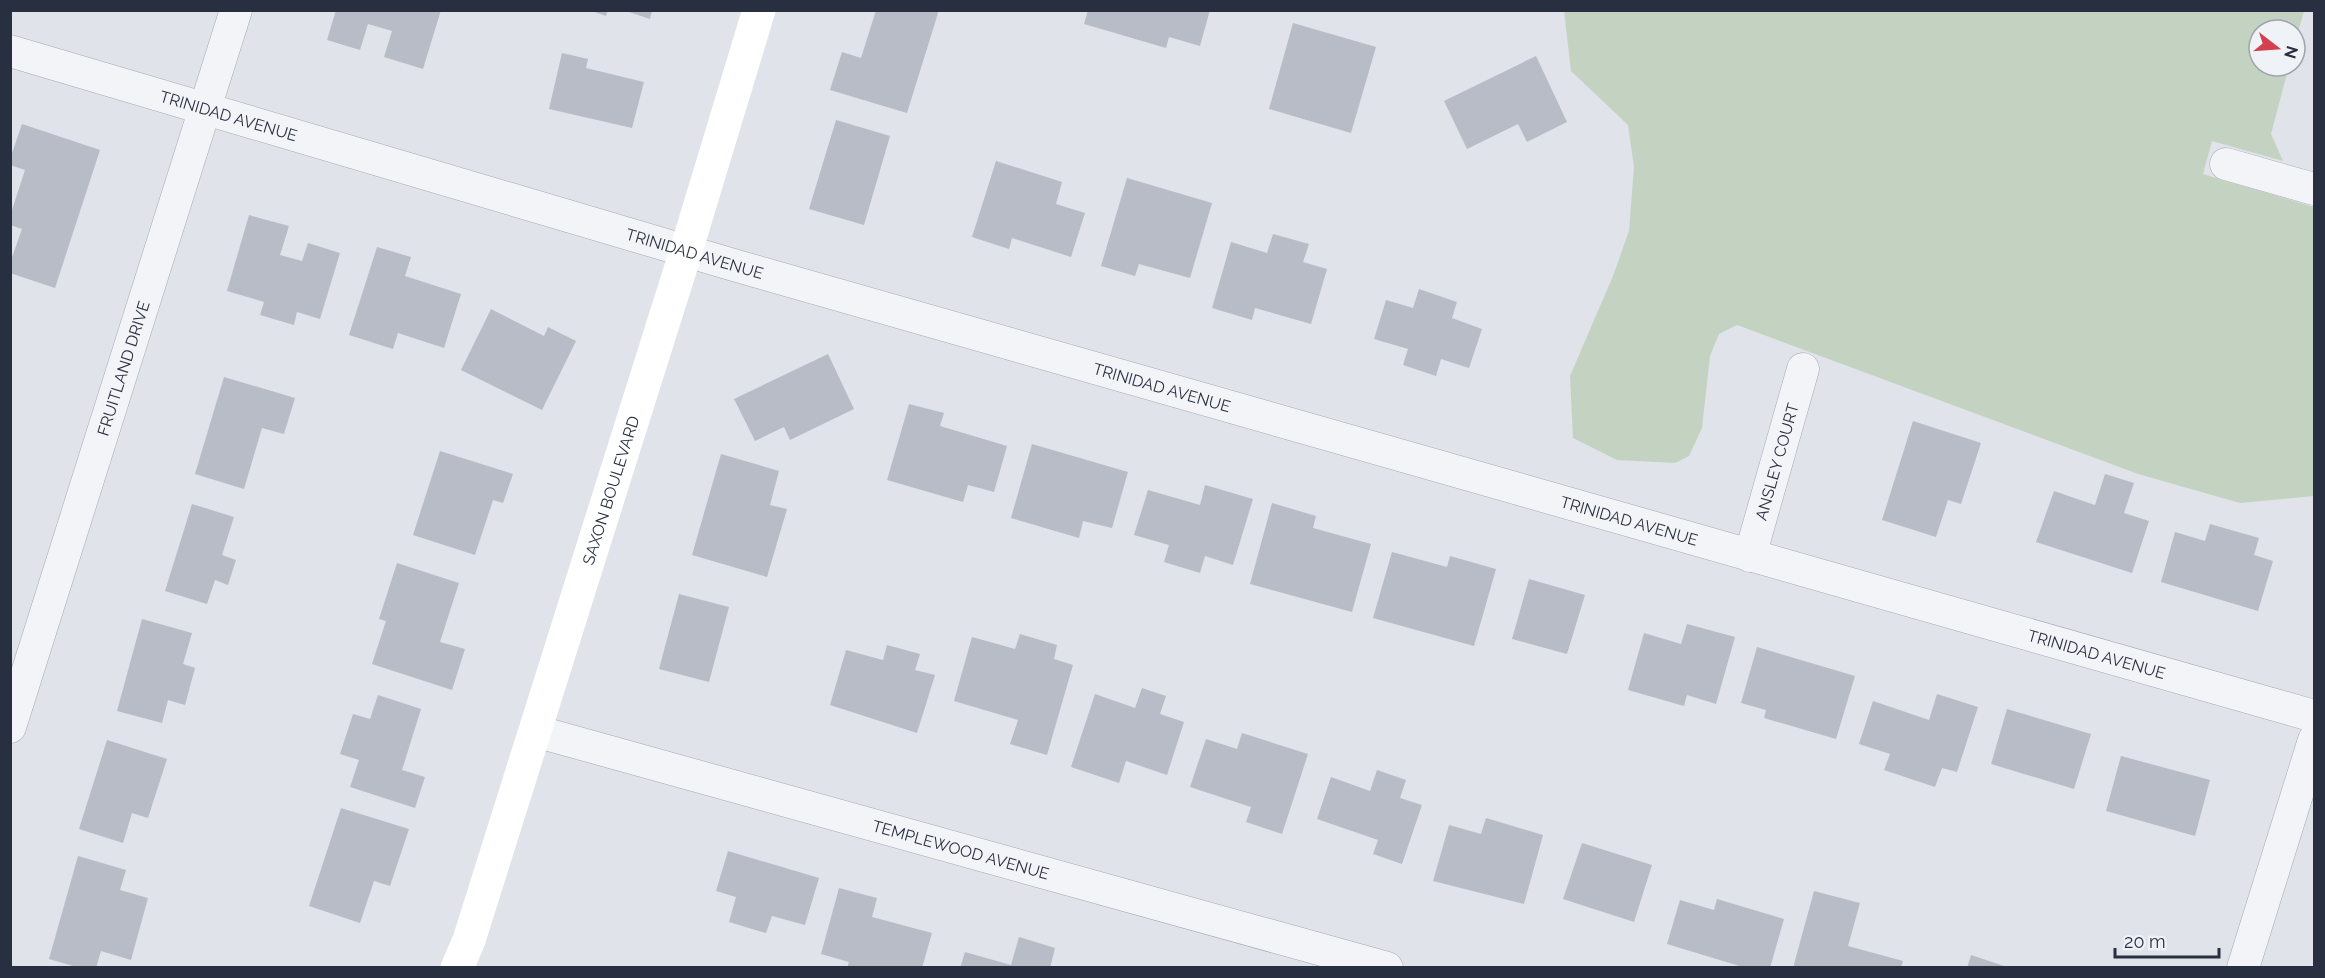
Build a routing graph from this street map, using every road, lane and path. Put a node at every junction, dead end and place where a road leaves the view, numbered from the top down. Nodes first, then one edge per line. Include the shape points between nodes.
1 (236, 10) edge
2 (759, 10) edge
3 (10, 51) edge
4 (205, 108) junction
5 (2226, 164) dead end
6 (2314, 189) edge
7 (686, 251) junction
8 (1803, 369) dead end
9 (1750, 556) junction
10 (2314, 716) edge
11 (10, 727) edge
12 (535, 731) junction
13 (2314, 740) edge
14 (457, 968) edge
15 (1387, 968) edge
16 (2243, 968) edge

1 - 4 street, FRUITLAND DRIVE
2 - 7 main road, SAXON BOULEVARD
3 - 4 street, TRINIDAD AVENUE
4 - 7 street, TRINIDAD AVENUE
4 - 11 street, FRUITLAND DRIVE
5 - 6 street
7 - 9 street, TRINIDAD AVENUE
7 - 12 main road, SAXON BOULEVARD
8 - 9 street, ANSLEY COURT
9 - 10 street, TRINIDAD AVENUE
12 - 14 main road, SAXON BOULEVARD
12 - 15 street, TEMPLEWOOD AVENUE
13 - 16 street

